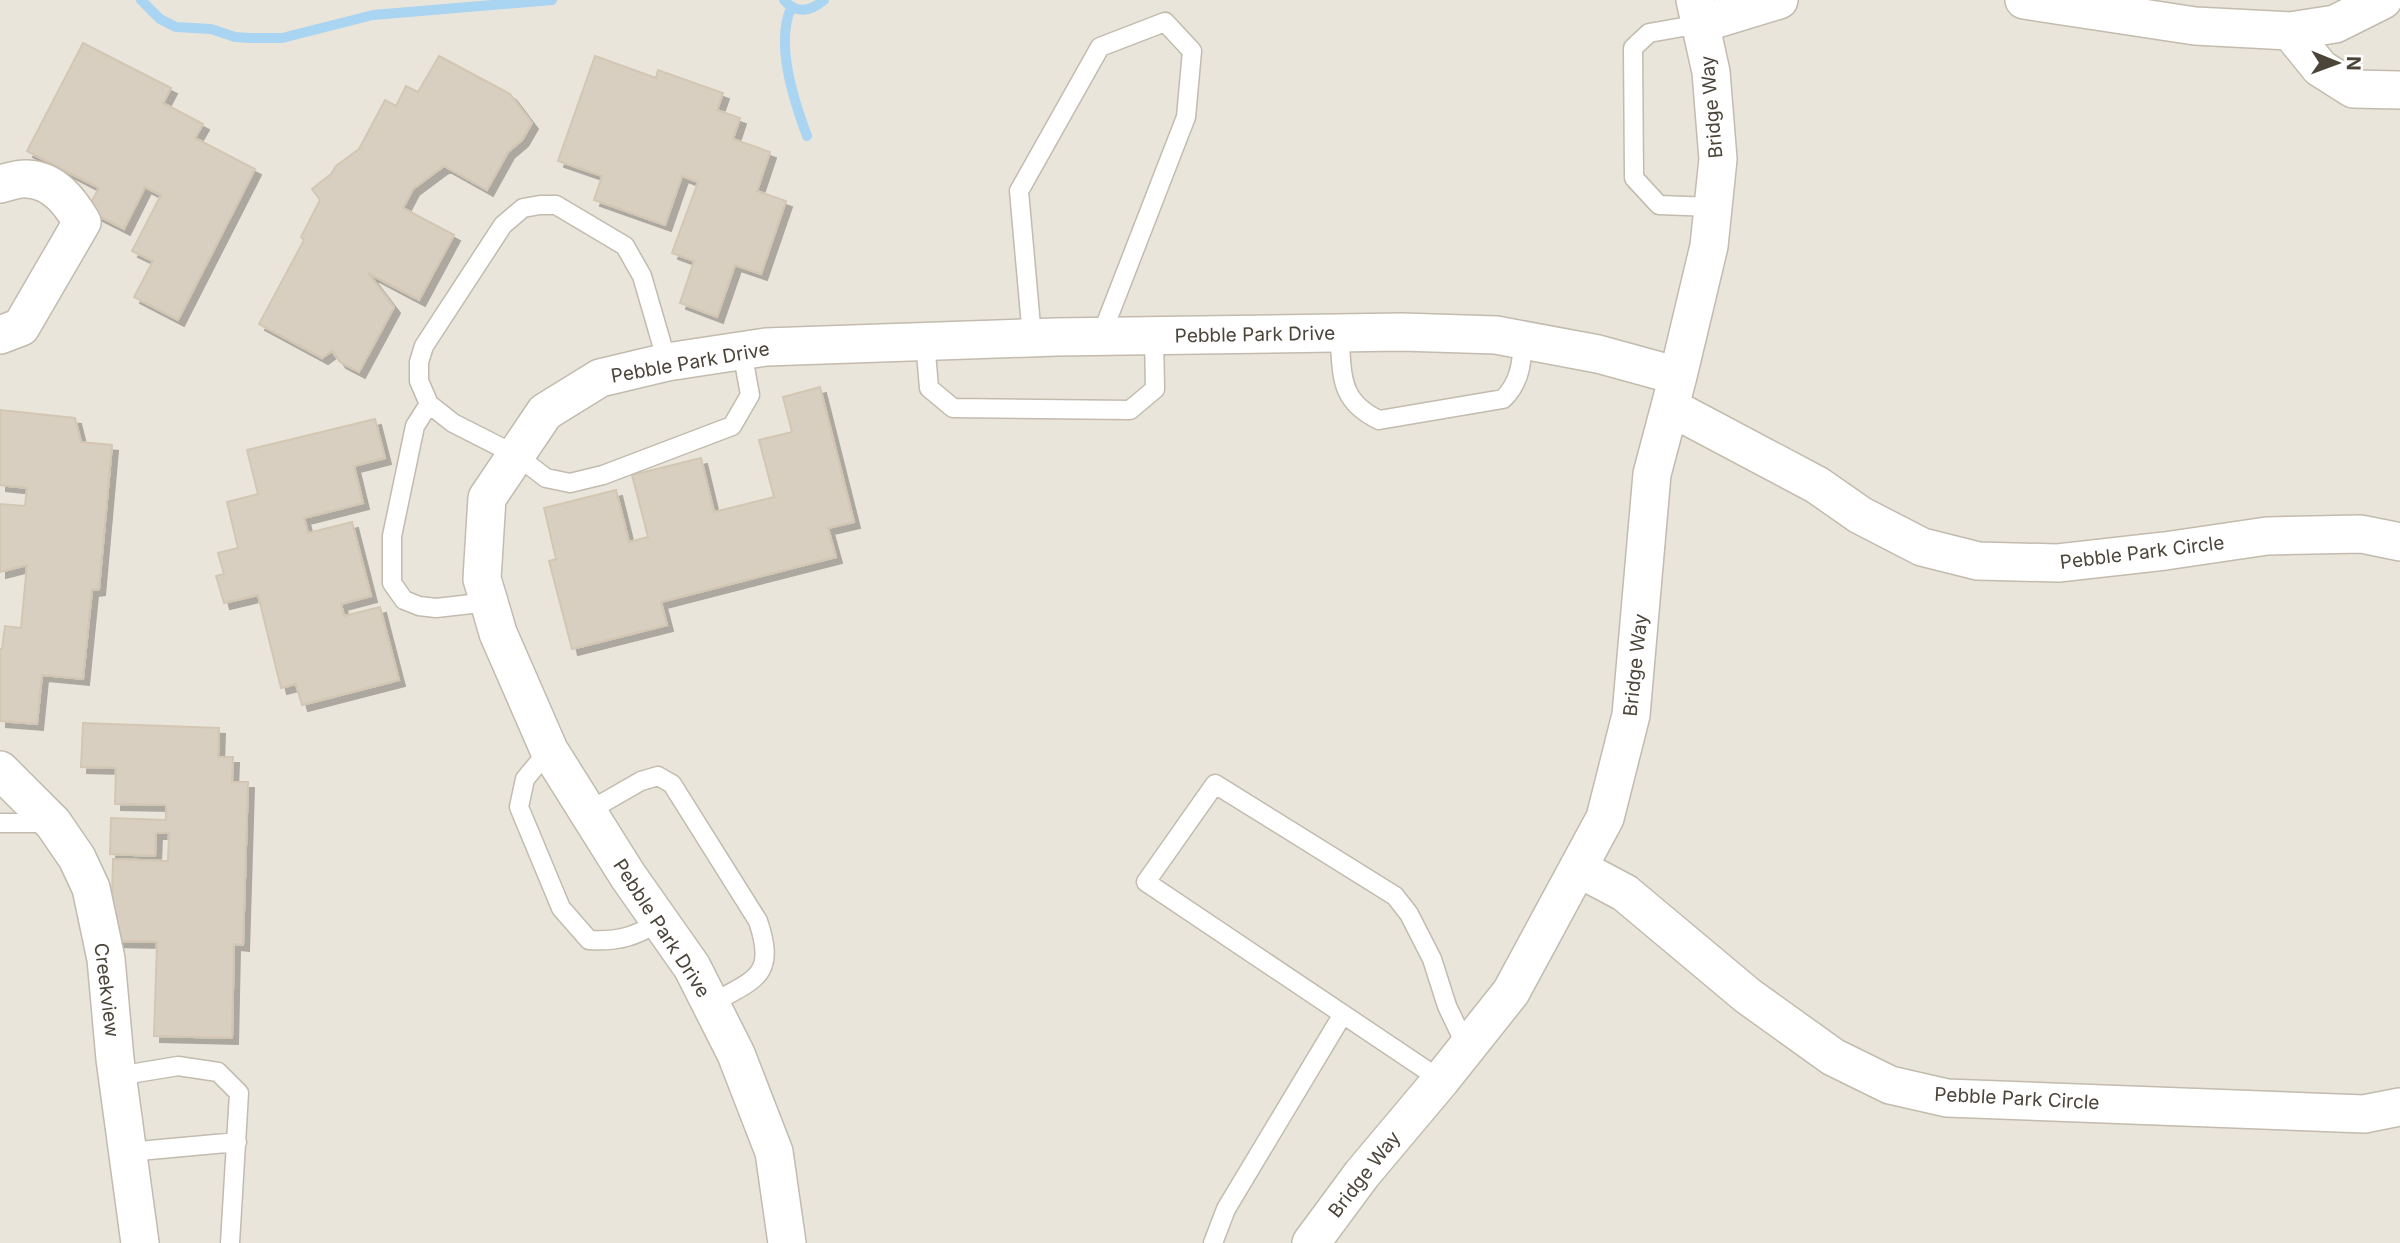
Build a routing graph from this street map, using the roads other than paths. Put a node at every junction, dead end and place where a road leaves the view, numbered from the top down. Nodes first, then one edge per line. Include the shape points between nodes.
1 (1779, 0) edge
2 (2024, 0) edge
3 (2383, 0) edge
4 (1698, 12) edge
5 (2290, 31) junction
6 (2400, 89) edge
7 (0, 184) edge
8 (1713, 207) junction
9 (1339, 333) junction
10 (0, 335) edge
11 (1154, 335) junction
12 (1101, 336) junction
13 (1032, 337) junction
14 (1523, 340) junction
15 (925, 341) junction
16 (743, 351) junction
17 (667, 362) junction
18 (1674, 391) junction
19 (429, 404) junction
20 (516, 455) junction
21 (2400, 542) edge
22 (489, 602) junction
23 (549, 750) junction
24 (0, 770) edge
25 (587, 812) junction
26 (0, 823) edge
27 (53, 823) junction
28 (1578, 868) junction
29 (660, 922) junction
30 (711, 1004) junction
31 (1343, 1014) junction
32 (1467, 1048) junction
33 (118, 1076) junction
34 (1441, 1080) junction
35 (2400, 1108) edge
36 (237, 1142) junction
37 (128, 1152) junction
38 (140, 1243) edge
39 (230, 1243) edge
40 (787, 1243) edge
41 (1213, 1243) edge
42 (1311, 1243) edge

1 - 4 street
2 - 5 street via 2195,26
3 - 5 street via 2335,24
4 - 8 street, Bridge Way via 1711,72 1718,159
4 - 8 lane via 1649,33 1633,48 1634,178 1659,205
5 - 6 street via 2320,68 2353,89
7 - 10 street via 27,178 53,187 82,222 21,327
8 - 18 street, Bridge Way via 1709,246
9 - 11 street, Pebble Park Drive
9 - 14 street, Pebble Park Drive via 1482,334
9 - 14 lane via 1345,386 1352,403 1379,420 1503,399 1513,389 1522,365
11 - 12 street, Pebble Park Drive
11 - 15 lane via 1155,390 1130,410 953,408 929,388
12 - 13 street, Pebble Park Drive
12 - 13 lane via 1186,117 1192,51 1165,22 1100,47 1018,191
13 - 15 street, Pebble Park Drive
14 - 18 street, Pebble Park Drive via 1598,354
15 - 16 street, Pebble Park Drive
16 - 17 street, Pebble Park Drive
16 - 20 lane via 750,395 732,426 570,483 546,478
17 - 19 lane via 642,276 625,246 556,205 540,205 523,208 503,225 424,346 419,381
17 - 20 street, Pebble Park Drive via 600,378 545,412
18 - 21 street, Pebble Park Circle via 1860,515 1922,547 1978,561 2058,563 2267,536 2361,534
18 - 28 street, Bridge Way via 1651,474 1631,715 1605,818
19 - 20 lane via 453,423
19 - 22 lane via 415,426 395,523 392,583 404,600 419,606
20 - 22 street, Pebble Park Drive via 487,498 482,579
22 - 23 street, Pebble Park Drive
23 - 25 street, Pebble Park Drive
23 - 29 lane via 525,779 519,807 561,908 589,940 636,935
24 - 27 street, Creekview
25 - 29 street, Pebble Park Drive
25 - 30 lane via 641,781 658,776 672,783 758,921 765,942 765,965 754,978
26 - 27 lane
27 - 33 street, Creekview via 91,888 106,960
28 - 32 street, Bridge Way via 1511,992
28 - 35 street, Pebble Park Circle via 1625,893 1748,996 1833,1057 1890,1085 1947,1098 2364,1114
29 - 30 street, Pebble Park Drive
30 - 40 street, Pebble Park Drive via 774,1152
31 - 32 lane via 1146,883 1215,784 1395,896 1432,959
31 - 34 lane
31 - 41 lane via 1226,1209
32 - 34 street, Bridge Way
33 - 36 lane via 178,1066 218,1072 239,1093
33 - 37 street, Creekview
34 - 42 street, Bridge Way
36 - 37 lane
36 - 39 lane
37 - 38 street, Creekview

